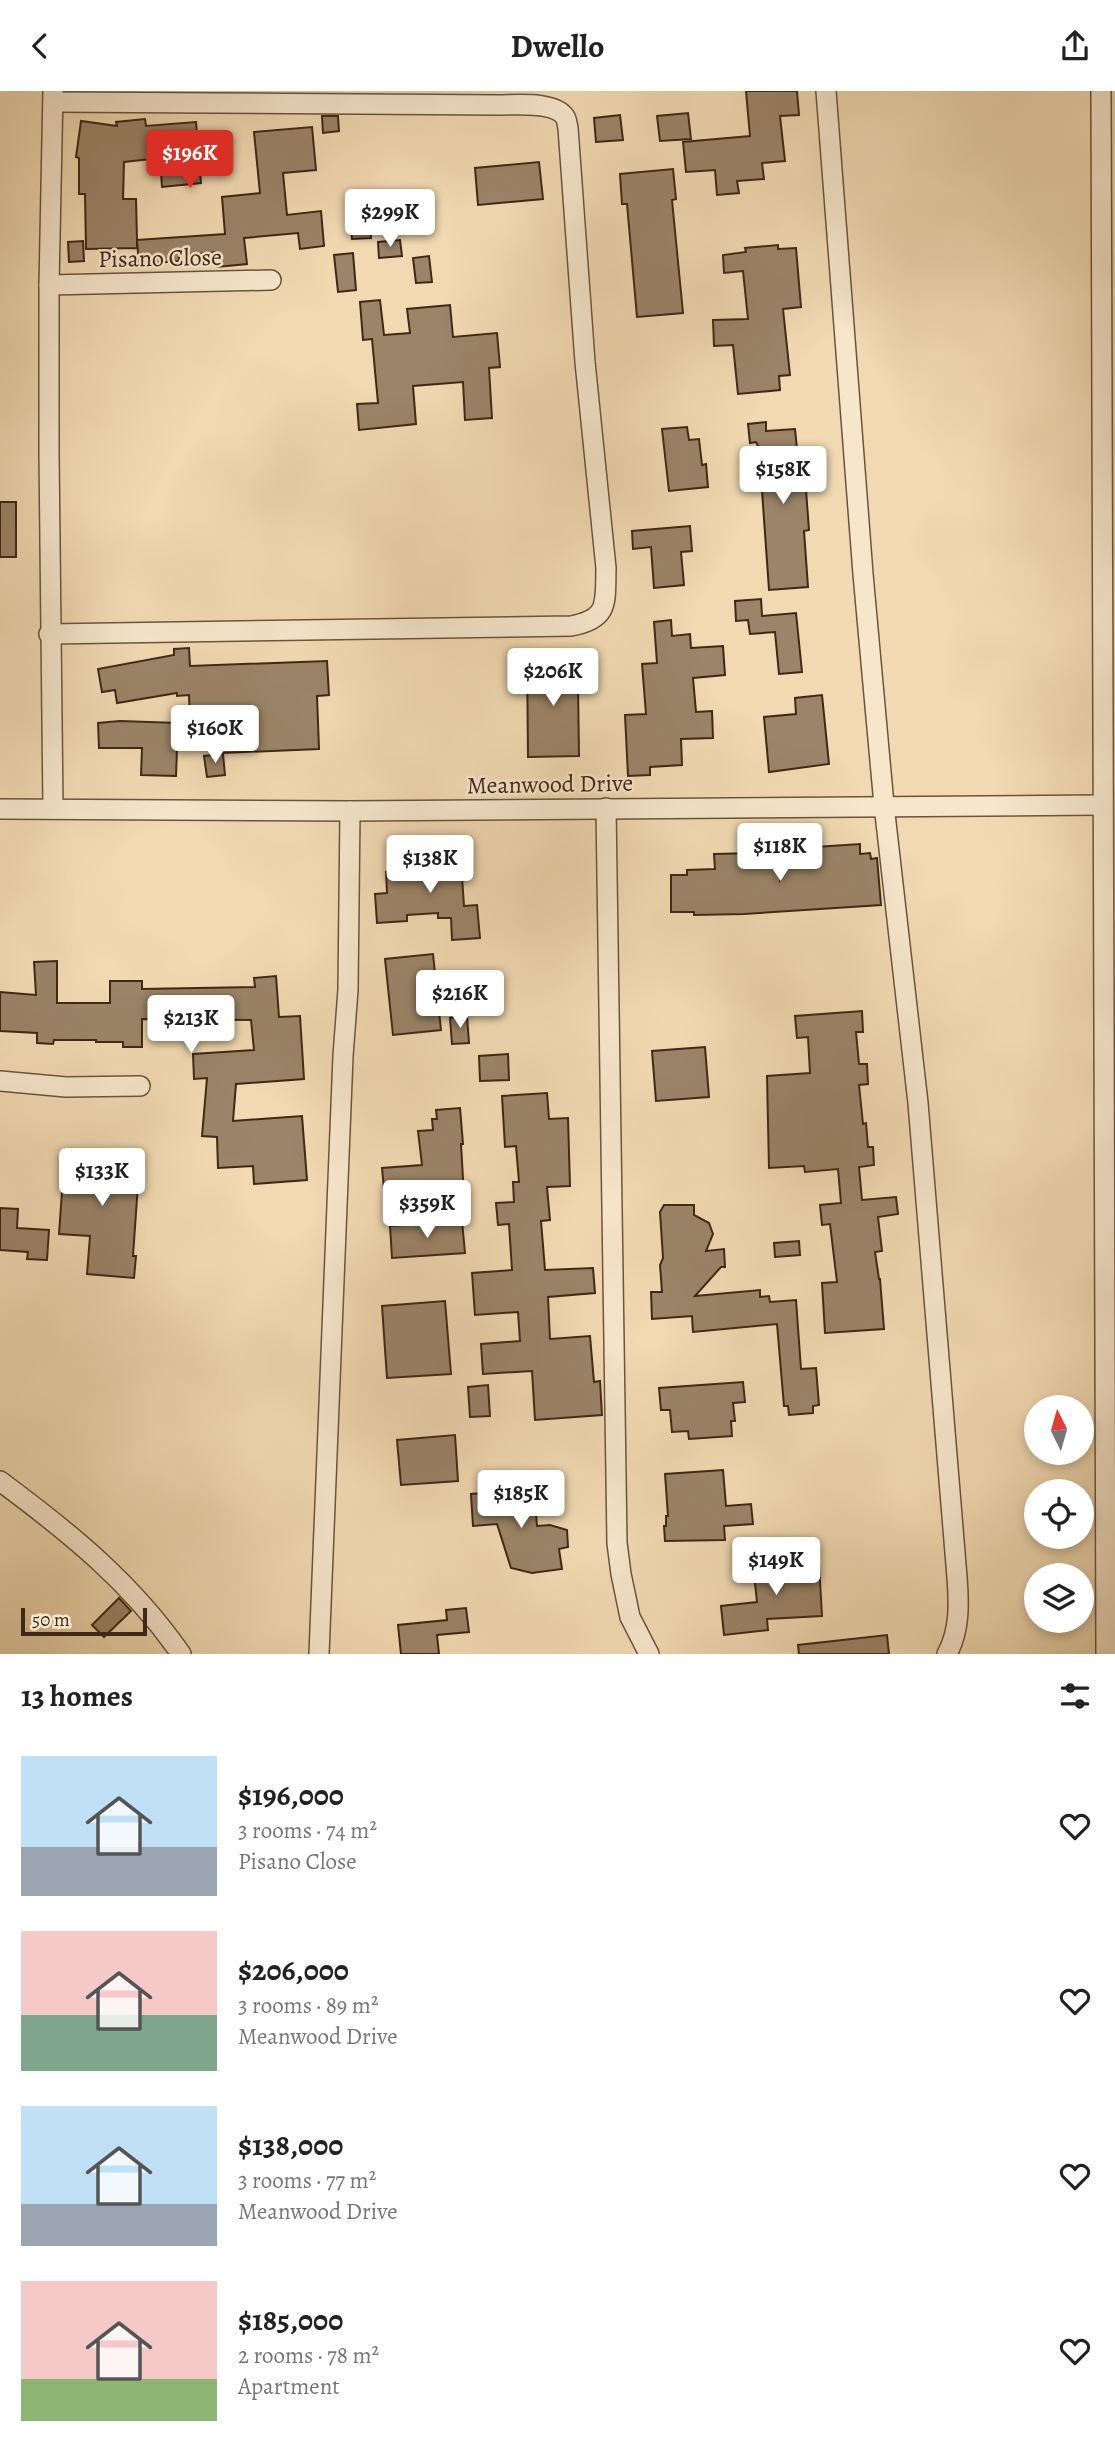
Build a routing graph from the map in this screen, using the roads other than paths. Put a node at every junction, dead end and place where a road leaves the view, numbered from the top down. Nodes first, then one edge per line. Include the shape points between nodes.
1 (826, 91) edge
2 (1101, 91) edge
3 (53, 96) edge
4 (271, 280) dead end
5 (49, 285) junction
6 (49, 634) junction
7 (884, 805) junction
8 (1101, 805) junction
9 (606, 808) junction
10 (0, 809) edge
11 (53, 809) junction
12 (350, 811) junction
13 (0, 1081) edge
14 (140, 1086) dead end
15 (1109, 1087) edge
16 (0, 1481) edge
17 (181, 1654) edge
18 (319, 1654) edge
19 (649, 1654) edge
20 (947, 1654) edge
21 (1105, 1654) edge

1 - 7 street
2 - 8 street
3 - 5 street
3 - 6 street via 546,106 558,110 568,128 606,598 601,614 588,623 571,626
4 - 5 street, Pisano Close
5 - 6 street
6 - 11 street
7 - 8 street, Meanwood Drive
7 - 9 street, Meanwood Drive
7 - 20 street via 918,1103 957,1577 955,1639
8 - 15 street
9 - 12 street, Meanwood Drive
9 - 19 street via 617,1543 630,1617
10 - 11 street, Meanwood Drive
11 - 12 street, Meanwood Drive
12 - 18 street via 348,990
13 - 14 street via 65,1087
15 - 21 street
16 - 17 street via 120,1579

